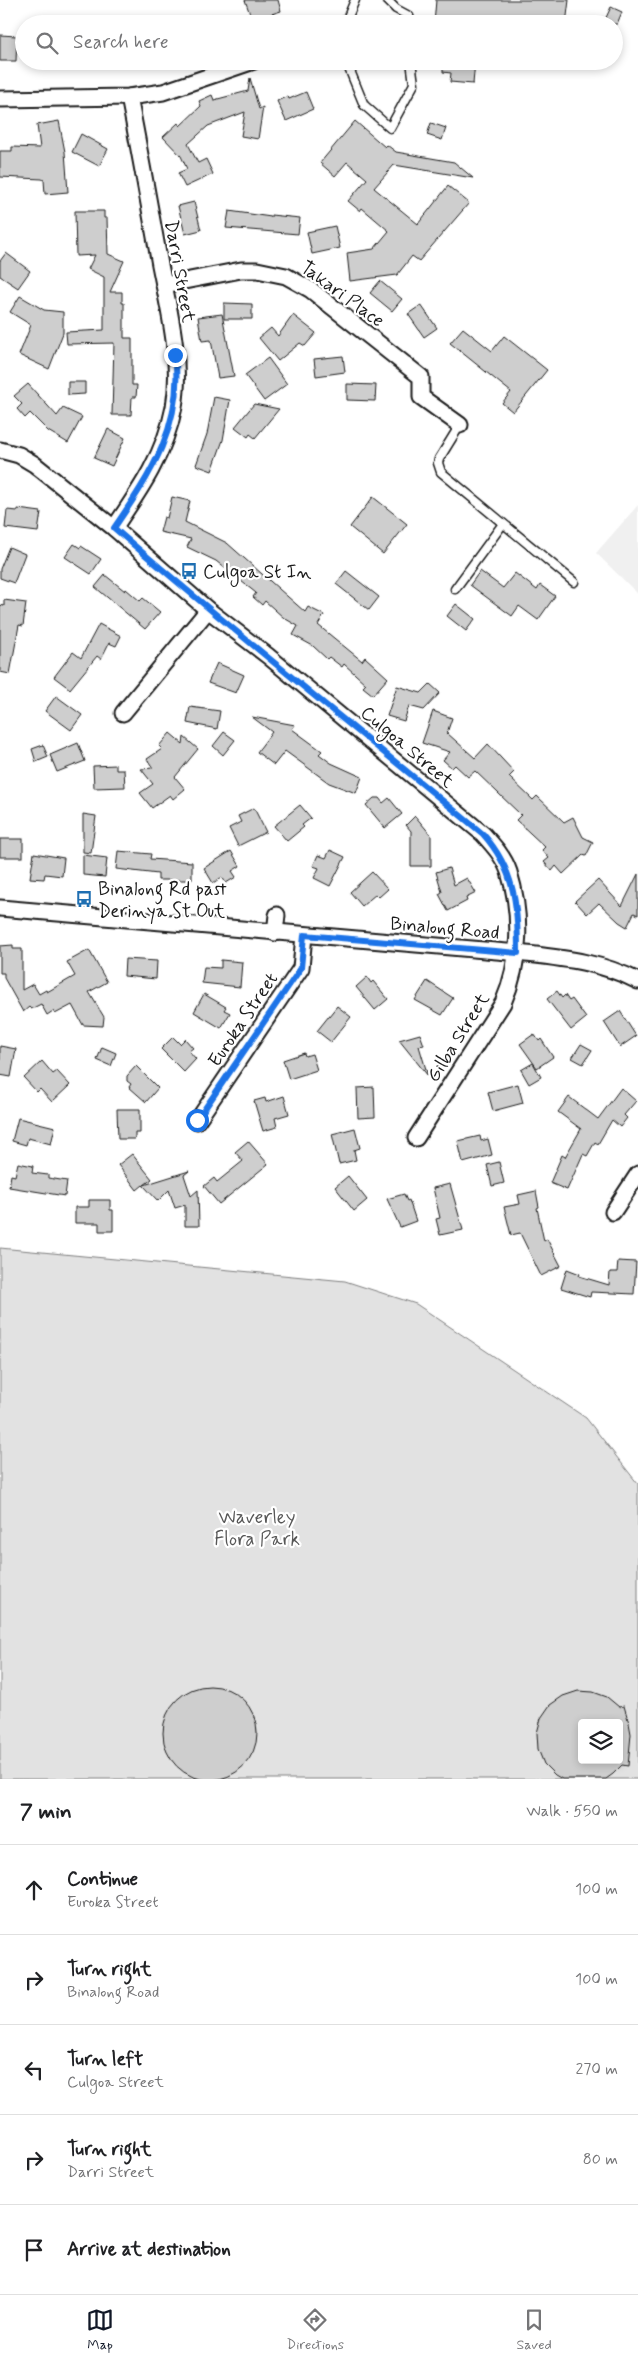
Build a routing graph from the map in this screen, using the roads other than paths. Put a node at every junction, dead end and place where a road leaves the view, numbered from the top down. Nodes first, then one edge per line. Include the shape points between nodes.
1 (355, 0) edge
2 (387, 0) edge
3 (349, 15) edge
4 (407, 15) edge
5 (228, 70) edge
6 (350, 70) edge
7 (412, 70) edge
8 (129, 97) junction
9 (0, 99) edge
10 (164, 285) junction
11 (460, 424) joint
12 (0, 450) edge
13 (502, 525) junction
14 (114, 528) junction
15 (574, 582) dead end
16 (455, 589) dead end
17 (208, 610) junction
18 (123, 713) dead end
19 (0, 908) edge
20 (277, 915) dead end
21 (276, 933) junction
22 (304, 935) junction
23 (518, 953) junction
24 (638, 981) edge
25 (197, 1120) dead end
26 (416, 1138) dead end
27 (638, 1174) edge
28 (613, 1212) dead end

1 - 3 lane
2 - 4 lane
5 - 8 street via 163,92
6 - 7 lane via 364,106 390,128 414,84
8 - 9 street
8 - 10 street, Darri Street
10 - 11 street, Takari Place via 241,270 286,276 311,290 421,377 421,396
10 - 14 street, Darri Street via 176,368 174,406 154,468
11 - 13 lane via 445,447 438,468
12 - 14 street, Culgoa Street via 27,459
13 - 15 lane
13 - 16 lane
14 - 17 street, Culgoa Street
17 - 18 street
17 - 23 street, Culgoa Street via 483,834 508,871 518,921
19 - 21 street, Binalong Road
20 - 21 street
21 - 22 street, Binalong Road
22 - 23 street, Binalong Road
22 - 25 street, Euroka Street via 301,968
23 - 24 street, Binalong Road via 585,961 608,967
23 - 26 street, Gilba Street via 513,981 503,1003
27 - 28 street

